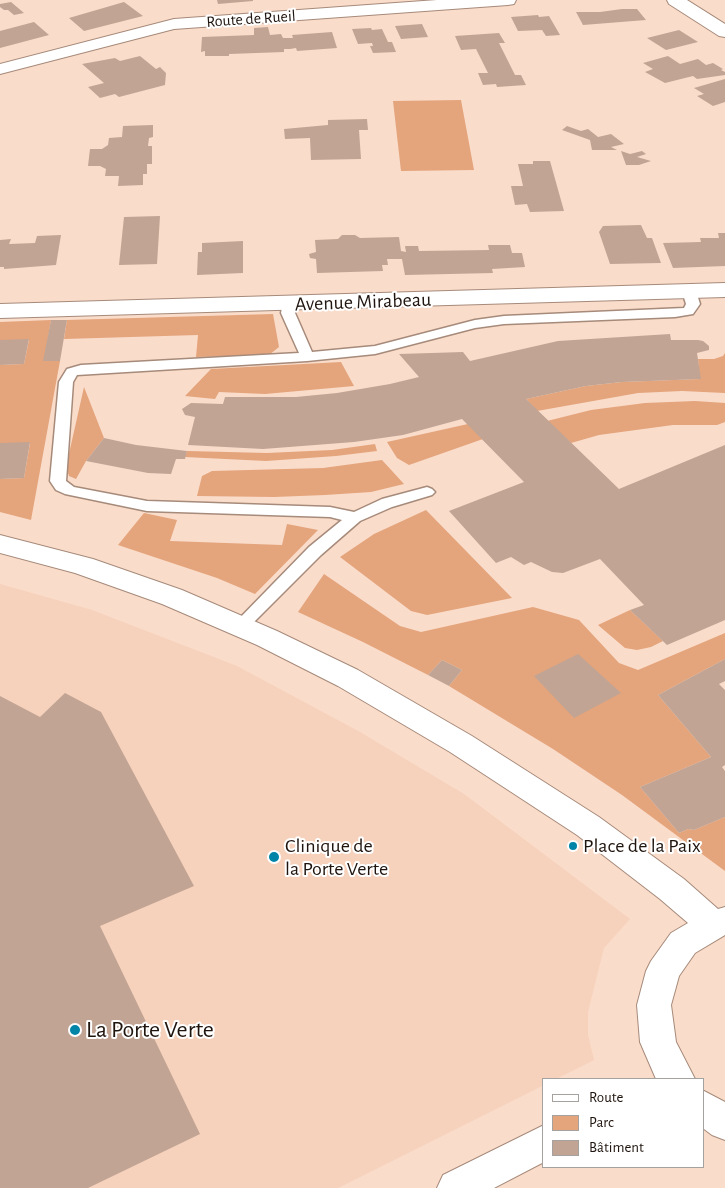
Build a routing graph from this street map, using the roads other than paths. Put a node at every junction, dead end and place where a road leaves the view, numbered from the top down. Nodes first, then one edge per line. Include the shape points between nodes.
1 (508, 0) edge
2 (674, 0) edge
3 (725, 32) edge
4 (0, 70) edge
5 (725, 290) edge
6 (689, 291) junction
7 (288, 304) junction
8 (0, 310) edge
9 (307, 357) junction
10 (427, 492) dead end
11 (355, 518) junction
12 (0, 544) edge
13 (240, 626) junction
14 (719, 923) edge
15 (670, 1077) edge
16 (705, 1109) edge
17 (725, 1123) edge
18 (542, 1143) edge
19 (456, 1188) edge

1 - 4 street, Route de Rueil via 174,24
2 - 3 street
5 - 6 street, Avenue Mirabeau
6 - 7 street, Avenue Mirabeau
6 - 9 lane via 693,304 688,311 504,320 375,350
7 - 8 street, Avenue Mirabeau
7 - 9 lane via 288,313
9 - 11 lane via 72,372 66,382 58,481 61,487 70,491 147,506 330,512
10 - 11 lane via 387,503
11 - 13 lane via 315,551
12 - 13 street via 83,566 172,597
13 - 14 street via 348,678 461,744 588,826
14 - 15 street via 683,943 663,971 654,1005 658,1042
16 - 17 street
18 - 19 street

